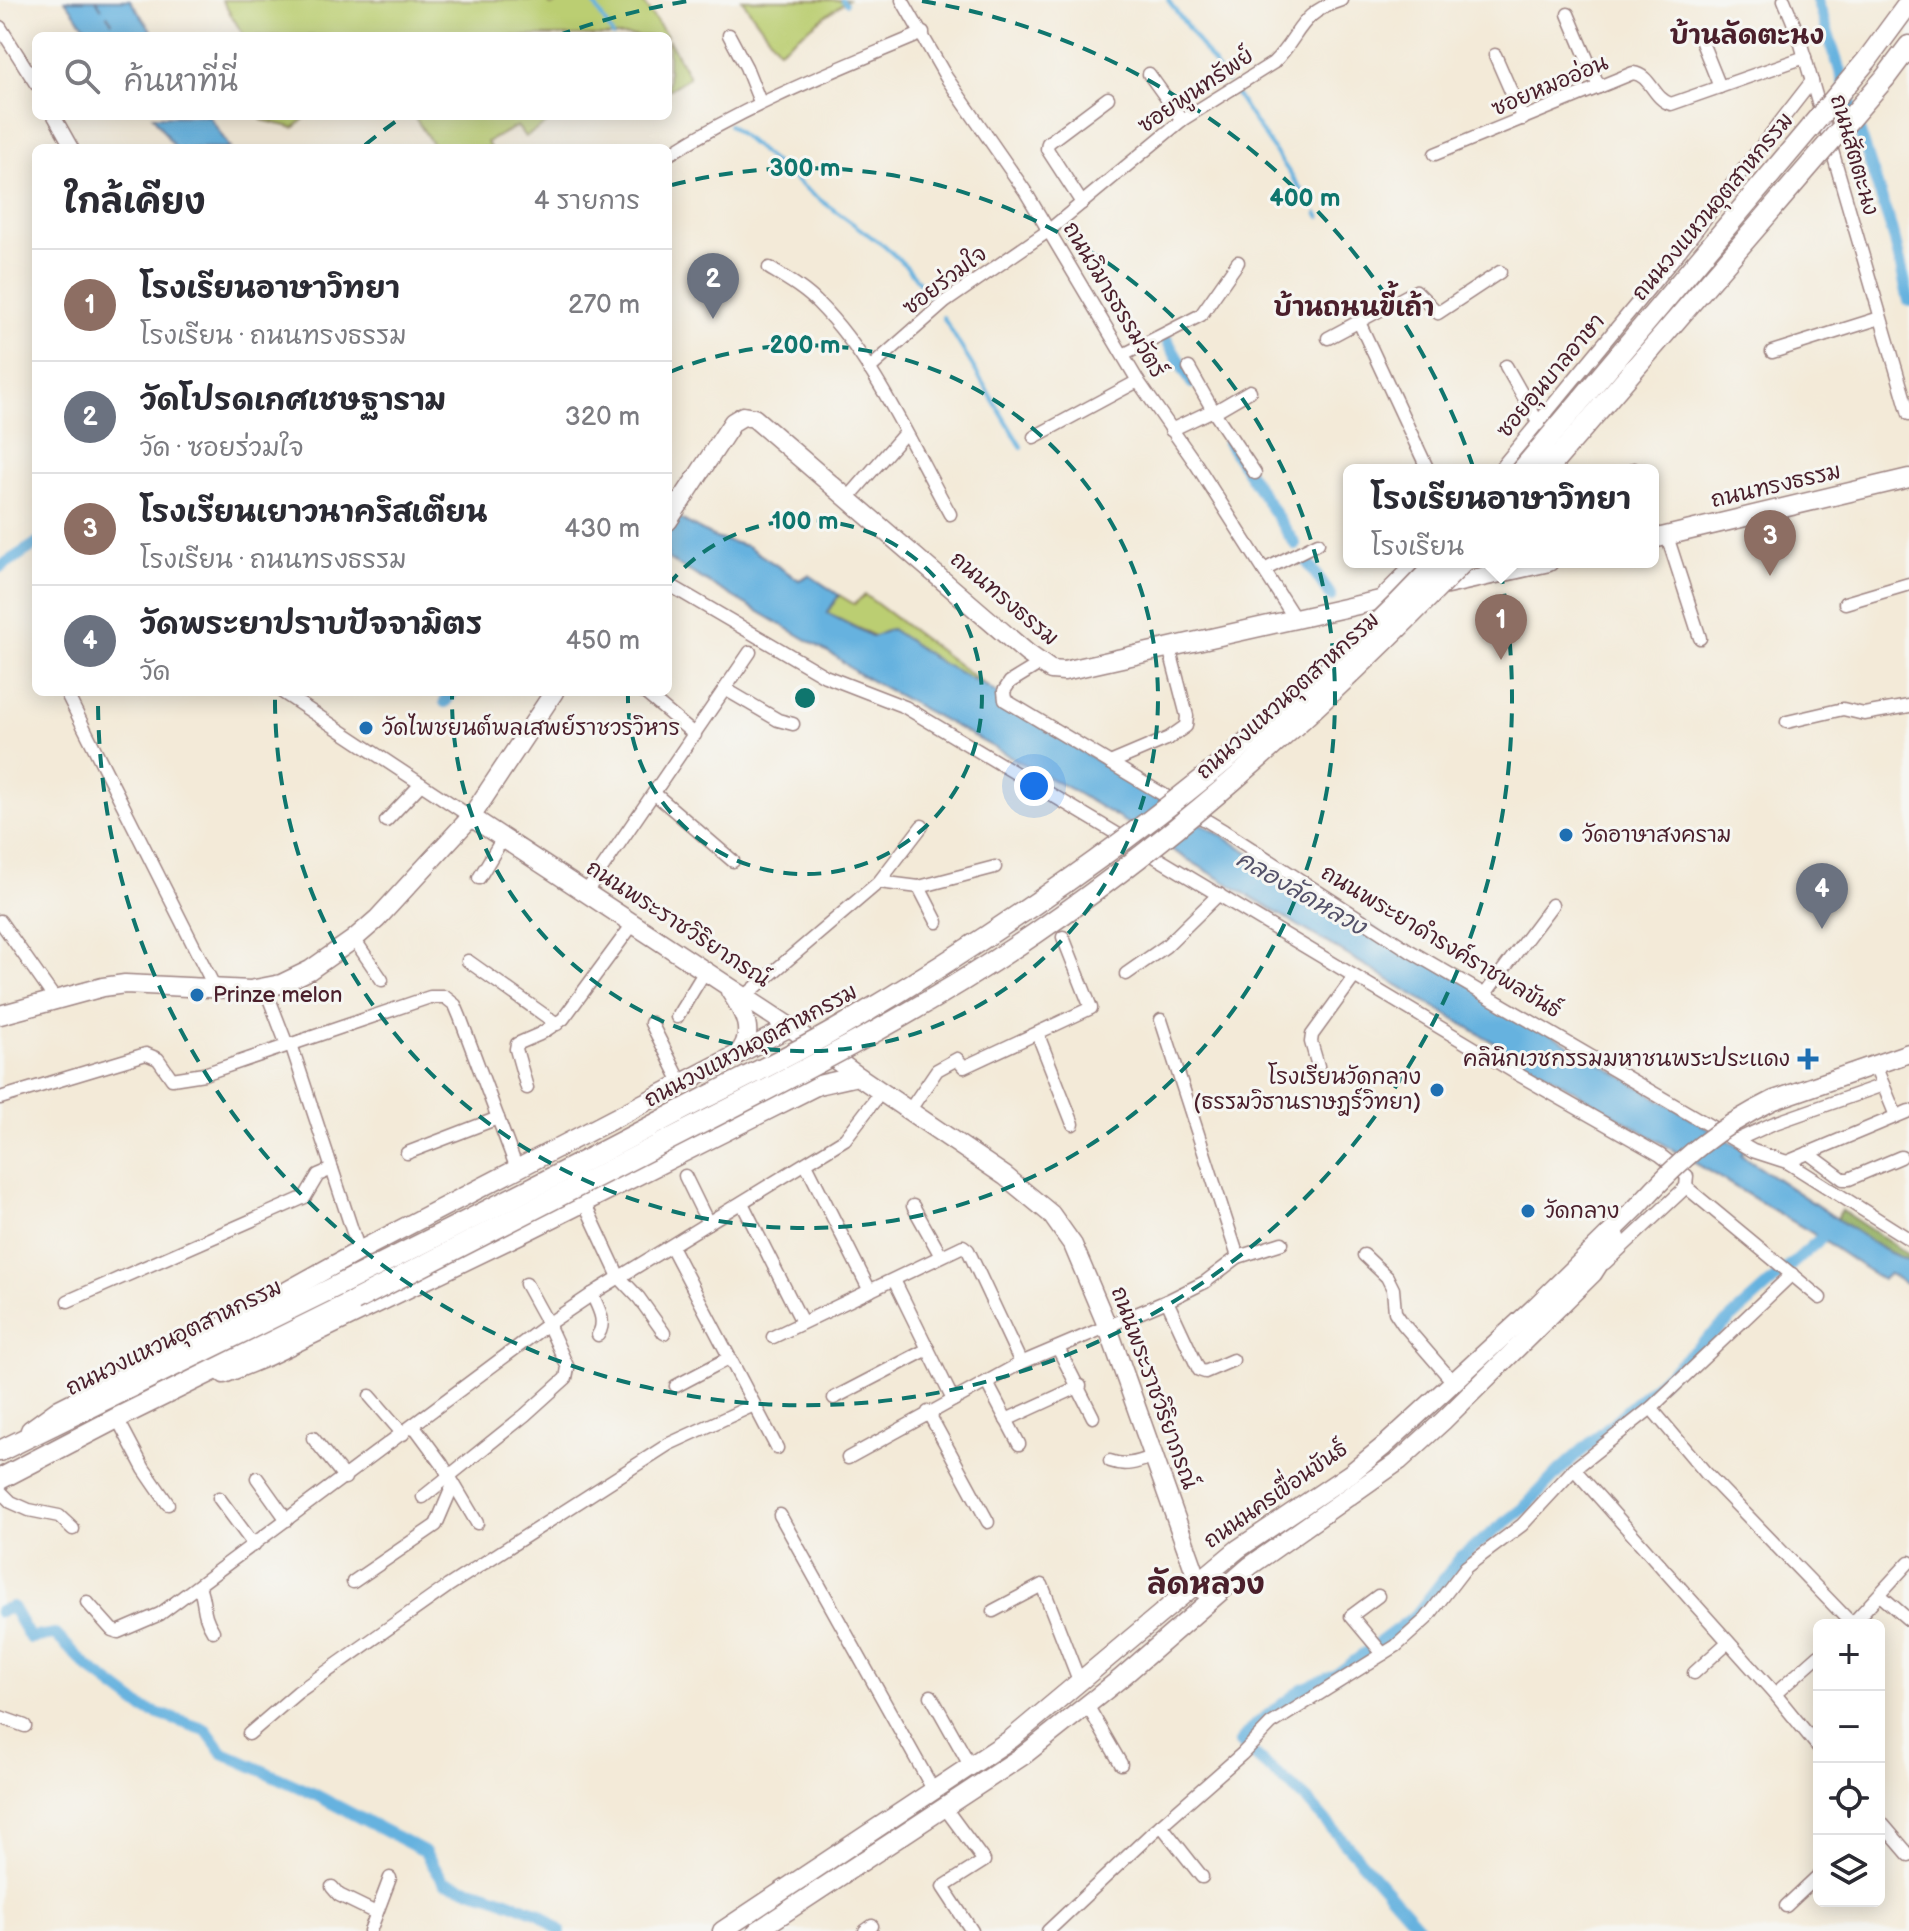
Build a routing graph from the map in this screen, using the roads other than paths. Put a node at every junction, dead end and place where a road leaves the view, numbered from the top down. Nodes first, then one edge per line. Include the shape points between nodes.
1 (903, 0) edge
2 (1341, 0) edge
3 (1784, 0) edge
4 (1319, 3) edge
5 (1909, 3) edge
6 (1909, 11) edge
7 (1568, 14) dead end
8 (0, 27) edge
9 (923, 33) junction
10 (729, 35) dead end
11 (1699, 35) dead end
12 (1909, 49) edge
13 (1495, 55) dead end
14 (1805, 57) junction
15 (1867, 60) junction
16 (1149, 74) dead end
17 (32, 78) edge
18 (1812, 81) junction
19 (1599, 87) junction
20 (1720, 87) junction
21 (1108, 98) dead end
22 (760, 102) junction
23 (1523, 119) junction
24 (56, 120) edge
25 (1182, 120) junction
26 (70, 144) edge
27 (672, 152) edge
28 (1435, 154) dead end
29 (1082, 203) junction
30 (1048, 231) junction
31 (1238, 262) dead end
32 (769, 268) dead end
33 (1500, 272) dead end
34 (1880, 318) junction
35 (1359, 322) junction
36 (1328, 338) dead end
37 (1772, 352) dead end
38 (1123, 355) junction
39 (1506, 366) dead end
40 (1189, 368) dead end
41 (869, 369) junction
42 (1138, 381) junction
43 (1250, 391) dead end
44 (1214, 412) junction
45 (1909, 414) edge
46 (1539, 424) junction
47 (1171, 430) junction
48 (905, 433) junction
49 (1034, 437) dead end
50 (1425, 464) edge
51 (1504, 464) edge
52 (1527, 464) edge
53 (1552, 464) edge
54 (1255, 473) dead end
55 (1909, 478) edge
56 (849, 497) junction
57 (950, 514) dead end
58 (672, 515) edge
59 (1660, 537) edge
60 (1318, 543) dead end
61 (1409, 568) edge
62 (1432, 568) edge
63 (1457, 568) edge
64 (1522, 568) edge
65 (1264, 570) junction
66 (1909, 584) edge
67 (672, 586) edge
68 (1377, 600) junction
69 (1845, 603) dead end
70 (1295, 619) junction
71 (1700, 638) dead end
72 (1169, 647) junction
73 (750, 652) dead end
74 (1041, 663) junction
75 (725, 689) junction
76 (68, 696) edge
77 (288, 696) edge
78 (551, 696) edge
79 (649, 696) edge
80 (1909, 706) edge
81 (1787, 722) dead end
82 (793, 724) dead end
83 (695, 735) junction
84 (1110, 763) junction
85 (421, 784) junction
86 (655, 794) junction
87 (471, 817) junction
88 (386, 821) dead end
89 (922, 826) dead end
90 (503, 838) junction
91 (733, 861) dead end
92 (995, 867) dead end
93 (479, 878) dead end
94 (879, 882) junction
95 (919, 887) junction
96 (586, 892) junction
97 (1219, 894) junction
98 (1552, 905) dead end
99 (0, 921) edge
100 (937, 922) dead end
101 (633, 924) junction
102 (1063, 937) dead end
103 (354, 939) junction
104 (468, 961) dead end
105 (705, 971) junction
106 (1126, 974) dead end
107 (1354, 977) junction
108 (382, 980) dead end
109 (727, 985) junction
110 (265, 988) junction
111 (216, 990) junction
112 (1485, 994) junction
113 (744, 997) junction
114 (55, 999) junction
115 (0, 1015) edge
116 (677, 1017) dead end
117 (1161, 1020) dead end
118 (651, 1023) dead end
119 (557, 1024) junction
120 (790, 1027) junction
121 (1038, 1035) junction
122 (762, 1043) junction
123 (289, 1045) junction
124 (1909, 1053) edge
125 (737, 1055) junction
126 (1875, 1065) junction
127 (1318, 1066) dead end
128 (858, 1076) junction
129 (682, 1084) junction
130 (1883, 1085) junction
131 (527, 1088) dead end
132 (881, 1092) junction
133 (0, 1098) edge
134 (909, 1111) junction
135 (759, 1115) junction
136 (1905, 1115) edge
137 (498, 1118) junction
138 (1073, 1124) dead end
139 (1737, 1140) junction
140 (407, 1153) dead end
141 (1808, 1153) junction
142 (1901, 1157) dead end
143 (1787, 1162) junction
144 (806, 1164) junction
145 (332, 1169) junction
146 (517, 1169) junction
147 (685, 1176) dead end
148 (1686, 1187) junction
149 (584, 1202) junction
150 (742, 1203) junction
151 (913, 1206) dead end
152 (1637, 1207) junction
153 (708, 1223) junction
154 (1909, 1239) edge
155 (1282, 1243) dead end
156 (671, 1246) junction
157 (359, 1251) junction
158 (1364, 1255) dead end
159 (941, 1256) junction
160 (1238, 1257) junction
161 (1789, 1272) junction
162 (1593, 1273) junction
163 (619, 1277) junction
164 (894, 1280) junction
165 (526, 1284) dead end
166 (870, 1291) junction
167 (349, 1292) junction
168 (592, 1294) junction
169 (1820, 1298) dead end
170 (68, 1301) dead end
171 (1167, 1301) junction
172 (802, 1322) junction
173 (548, 1324) junction
174 (1108, 1328) junction
175 (664, 1333) dead end
176 (598, 1335) dead end
177 (773, 1337) dead end
178 (1058, 1348) junction
179 (928, 1349) junction
180 (729, 1358) junction
181 (1233, 1360) dead end
182 (1021, 1363) junction
183 (987, 1383) junction
184 (1454, 1383) junction
185 (676, 1386) dead end
186 (1080, 1386) junction
187 (370, 1396) dead end
188 (834, 1398) dead end
189 (953, 1400) junction
190 (754, 1405) junction
191 (1651, 1408) junction
192 (928, 1412) junction
193 (123, 1415) junction
194 (1093, 1417) dead end
195 (1006, 1420) junction
196 (414, 1426) junction
197 (403, 1434) junction
198 (313, 1438) dead end
199 (1019, 1444) dead end
200 (777, 1448) dead end
201 (3, 1449) edge
202 (1155, 1456) junction
203 (848, 1458) dead end
204 (1110, 1461) dead end
205 (1574, 1469) junction
206 (257, 1478) dead end
207 (345, 1478) junction
208 (0, 1479) edge
209 (451, 1480) junction
210 (0, 1491) edge
211 (423, 1497) dead end
212 (219, 1498) dead end
213 (168, 1504) dead end
214 (780, 1515) dead end
215 (287, 1520) junction
216 (988, 1522) dead end
217 (477, 1523) dead end
218 (73, 1529) dead end
219 (254, 1545) junction
220 (1909, 1562) edge
221 (353, 1582) dead end
222 (1197, 1582) junction
223 (199, 1586) junction
224 (1880, 1595) junction
225 (1378, 1596) dead end
226 (1208, 1600) junction
227 (87, 1602) dead end
228 (993, 1611) dead end
229 (1846, 1619) edge
230 (1858, 1619) edge
231 (1909, 1620) edge
232 (213, 1631) dead end
233 (1132, 1638) junction
234 (1728, 1642) junction
235 (1378, 1648) junction
236 (1147, 1655) junction
237 (1813, 1660) edge
238 (1694, 1673) dead end
239 (1080, 1683) junction
240 (1775, 1694) junction
241 (931, 1696) dead end
242 (1087, 1705) junction
243 (0, 1717) edge
244 (25, 1726) dead end
245 (249, 1734) dead end
246 (1813, 1741) edge
247 (1121, 1764) dead end
248 (971, 1767) junction
249 (934, 1791) junction
250 (945, 1808) junction
251 (1161, 1825) junction
252 (1885, 1827) edge
253 (850, 1847) junction
254 (1909, 1855) edge
255 (861, 1863) junction
256 (1202, 1877) dead end
257 (390, 1878) dead end
258 (1813, 1881) edge
259 (332, 1887) dead end
260 (1786, 1906) dead end
261 (376, 1913) junction
262 (1053, 1929) edge
263 (370, 1931) edge
264 (722, 1931) edge
265 (757, 1931) edge
266 (972, 1931) edge

1 - 9 street, ถนนวิมารธรรมวัตร์
2 - 4 street, ซอยพูนทรัพย์
3 - 14 street, ถนนสัตตะนง
4 - 25 street, ซอยพูนทรัพย์ via 1273,63
5 - 15 main road
6 - 15 main road, ถนนวงแหวนอุตสาหกรรม
7 - 19 street
8 - 17 street
9 - 22 street
9 - 30 street, ถนนวิมารธรรมวัตร์ via 946,77
10 - 22 street
11 - 20 street
12 - 53 main road, ถนนวงแหวนอุตสาหกรรม, bridge
13 - 23 street
14 - 18 street, ถนนสัตตะนง
14 - 20 street, ซอยหมออ่อน
15 - 52 main road, ถนนวงแหวนอุตสาหกรรม, bridge
16 - 25 street
18 - 34 street, ถนนสัตตะนง
18 - 46 street, ซอยอุนบาลอาษา
19 - 20 street, ซอยหมออ่อน via 1638,72 1662,101 1671,104
19 - 23 street, ซอยหมออ่อน
21 - 29 street via 1048,143
22 - 27 street
23 - 28 street, ซอยหมออ่อน
24 - 26 street
25 - 29 street, ซอยพูนทรัพย์
29 - 30 street, ซอยพูนทรัพย์
30 - 38 street, ถนนวิมารธรรมวัตร์
30 - 41 street, ซอยร่วมใจ via 945,302
31 - 38 street via 1201,315
32 - 41 street via 821,305
33 - 35 street via 1438,313 1417,290
34 - 37 street
34 - 45 street, ถนนสัตตะนง
35 - 36 street
35 - 50 street
38 - 42 street, ถนนวิมารธรรมวัตร์
39 - 46 street
40 - 44 street
41 - 48 street
42 - 47 street, ถนนวิมารธรรมวัตร์
42 - 49 street
43 - 44 street
44 - 47 street
44 - 54 street
46 - 51 street, ซอยอุนบาลอาษา
47 - 65 street, ถนนวิมารธรรมวัตร์
48 - 56 street
48 - 57 street
55 - 59 main road, ถนนทรงธรรม
56 - 58 main road, ถนนทรงธรรม via 754,418 743,416 733,422
56 - 74 main road, ถนนทรงธรรม
59 - 71 street
60 - 65 street
61 - 68 street
62 - 167 main road, ถนนวงแหวนอุตสาหกรรม, bridge via 1344,655 1168,807 958,955 842,1026
63 - 167 main road, ถนนวงแหวนอุตสาหกรรม, bridge via 1366,660 1218,795 1036,933 904,1015 777,1084
64 - 68 main road, ถนนทรงธรรม
65 - 70 street, ถนนวิมารธรรมวัตร์
66 - 69 street
67 - 97 street via 825,676 905,707
68 - 70 main road, ถนนทรงธรรม
70 - 72 main road, ถนนทรงธรรม
72 - 74 main road, ถนนทรงธรรม via 1064,671
72 - 84 street via 1186,726
73 - 75 street
74 - 84 street, ถนนพระยาดำรงค์ราชพลขันธ์ via 1010,682 1005,700
75 - 82 street
75 - 83 street
76 - 111 street
77 - 85 street
78 - 87 main road
79 - 83 street
80 - 81 street via 1864,714 1843,709
83 - 86 street
84 - 112 street, ถนนพระยาดำรงค์ราชพลขันธ์
85 - 87 street
85 - 88 street
86 - 91 street
86 - 96 street
87 - 90 main road, ถนนพระราชวิริยาภรณ์
87 - 103 main road
89 - 94 street
90 - 93 street
90 - 96 main road, ถนนพระราชวิริยาภรณ์
92 - 95 street
94 - 95 street
94 - 113 street
95 - 100 street
96 - 101 main road, ถนนพระราชวิริยาภรณ์
97 - 106 street via 1166,946
97 - 107 street
98 - 112 street
99 - 114 street
101 - 105 main road, ถนนพระราชวิริยาภรณ์
101 - 119 street
102 - 121 street via 1091,1008
103 - 108 street
103 - 110 main road via 296,978
104 - 119 street
105 - 109 main road, ถนนพระราชวิริยาภรณ์
105 - 116 street
107 - 127 street via 1312,1035
107 - 148 street via 1660,1155 1687,1176
109 - 113 main road, ถนนพระราชวิริยาภรณ์
109 - 125 main road via 749,1035
110 - 111 main road
110 - 123 street
111 - 114 main road via 125,984
112 - 139 street, ถนนพระยาดำรงค์ราชพลขันธ์
113 - 120 main road, ถนนพระราชวิริยาภรณ์
114 - 115 main road
117 - 160 street
118 - 129 street
119 - 131 street via 517,1044
120 - 122 main road, ถนนวงแหวนอุตสาหกรรม
120 - 128 main road, ถนนพระราชวิริยาภรณ์
121 - 134 street via 964,1067 957,1059 939,1068
121 - 138 street
122 - 125 main road, ถนนวงแหวนอุตสาหกรรม
122 - 135 main road via 782,1042 802,1050 812,1070 800,1092
123 - 133 street via 180,1078 168,1077 158,1059 146,1054
123 - 137 street via 430,997 445,997 455,1005
123 - 145 street
124 - 126 main road, ถนนนครเขื่อนขันธ์
125 - 129 main road, ถนนวงแหวนอุตสาหกรรม
126 - 130 street
126 - 152 main road, ถนนนครเขื่อนขันธ์, bridge via 1774,1100 1727,1125 1664,1176
128 - 132 main road, ถนนพระราชวิริยาภรณ์
128 - 135 main road, ถนนวงแหวนอุตสาหกรรม via 818,1085
129 - 146 main road, ถนนวงแหวนอุตสาหกรรม
130 - 136 street
130 - 139 street
132 - 134 main road, ถนนพระราชวิริยาภรณ์
132 - 144 street via 845,1139
134 - 174 main road, ถนนพระราชวิริยาภรณ์ via 1051,1214 1073,1245
135 - 149 main road, ถนนวงแหวนอุตสาหกรรม
136 - 141 street
137 - 140 street
137 - 146 street
139 - 143 street, ถนนพระยาดำรงค์ราชพลขันธ์
141 - 142 street via 1843,1179
141 - 143 street
143 - 154 street, ถนนพระยาดำรงค์ราชพลขันธ์
144 - 150 street
144 - 166 street
145 - 157 street
145 - 170 street via 318,1175 305,1197
146 - 157 main road, ถนนวงแหวนอุตสาหกรรม
147 - 153 street
148 - 161 street
148 - 162 street
149 - 163 street
149 - 193 main road, ถนนวงแหวนอุตสาหกรรม via 268,1356
150 - 153 street
150 - 172 street
151 - 159 street
152 - 162 main road, ถนนนครเขื่อนขันธ์
152 - 184 main road, ถนนนครเขื่อนขันธ์
153 - 156 street
155 - 160 street
156 - 163 street
156 - 180 street
157 - 201 main road, ถนนวงแหวนอุตสาหกรรม via 59,1409
158 - 184 street via 1387,1277 1395,1312
159 - 164 street
159 - 182 street via 965,1246
160 - 171 street
161 - 169 street
161 - 191 street
162 - 226 main road, ถนนนครเขื่อนขันธ์ via 1399,1461
163 - 168 street
163 - 175 street
164 - 166 street
164 - 179 street
165 - 173 street
166 - 172 street
167 - 193 main road, ถนนวงแหวนอุตสาหกรรม
167 - 201 main road, ถนนวงแหวนอุตสาหกรรม
168 - 173 street
168 - 176 street via 602,1318
171 - 174 street
171 - 181 street via 1199,1370
172 - 177 street
173 - 196 street
173 - 209 street via 568,1368 566,1378
174 - 178 street
174 - 202 main road, ถนนพระราชวิริยาภรณ์
178 - 182 street
178 - 186 street
179 - 188 street
179 - 189 street
180 - 185 street
180 - 190 street
182 - 183 street
183 - 189 street
183 - 195 street
184 - 222 main road, ถนนนครเขื่อนขันธ์ via 1351,1473
186 - 194 street
186 - 195 street
187 - 197 street
189 - 192 street
190 - 200 street
190 - 245 street via 669,1444 448,1586 298,1692
191 - 205 street
191 - 229 street
192 - 203 street
192 - 216 street
193 - 208 main road, ถนนวงแหวนอุตสาหกรรม
193 - 213 street via 144,1469
195 - 199 street
196 - 197 street
196 - 209 street
197 - 207 street
198 - 207 street
202 - 204 street via 1131,1464
202 - 222 main road, ถนนพระราชวิริยาภรณ์
205 - 234 street
205 - 235 street via 1522,1525 1466,1567 1426,1619
206 - 215 street
207 - 215 street
209 - 211 street
209 - 217 street
209 - 221 street via 436,1525
210 - 218 street via 29,1510 59,1516
212 - 219 street
214 - 249 street
215 - 219 street
219 - 223 street
220 - 224 street
222 - 226 main road, ถนนพระราชวิริยาภรณ์
222 - 233 main road, ถนนนครเขื่อนขันธ์
223 - 227 street via 160,1614 118,1632
223 - 232 street via 204,1616
224 - 230 street
224 - 231 street
225 - 235 street via 1351,1616
226 - 236 main road, ถนนนครเขื่อนขันธ์
228 - 239 street via 1042,1585
233 - 236 main road
233 - 239 main road, ถนนนครเขื่อนขันธ์
234 - 238 street
234 - 240 street
235 - 251 street via 1271,1724
236 - 242 main road, ถนนนครเขื่อนขันธ์
237 - 240 street
239 - 248 main road, ถนนนครเขื่อนขันธ์
240 - 246 street
241 - 248 street
242 - 247 street
242 - 250 main road, ถนนนครเขื่อนขันธ์
243 - 244 street
248 - 249 main road, ถนนนครเขื่อนขันธ์
249 - 253 main road, ถนนนครเขื่อนขันธ์
250 - 255 main road, ถนนนครเขื่อนขันธ์
250 - 266 street via 984,1861 943,1887
251 - 256 street
251 - 262 street
252 - 254 street
253 - 255 main road
253 - 264 main road, ถนนนครเขื่อนขันธ์
255 - 265 main road, ถนนนครเขื่อนขันธ์
257 - 261 street
258 - 260 street
259 - 261 street
261 - 263 street

